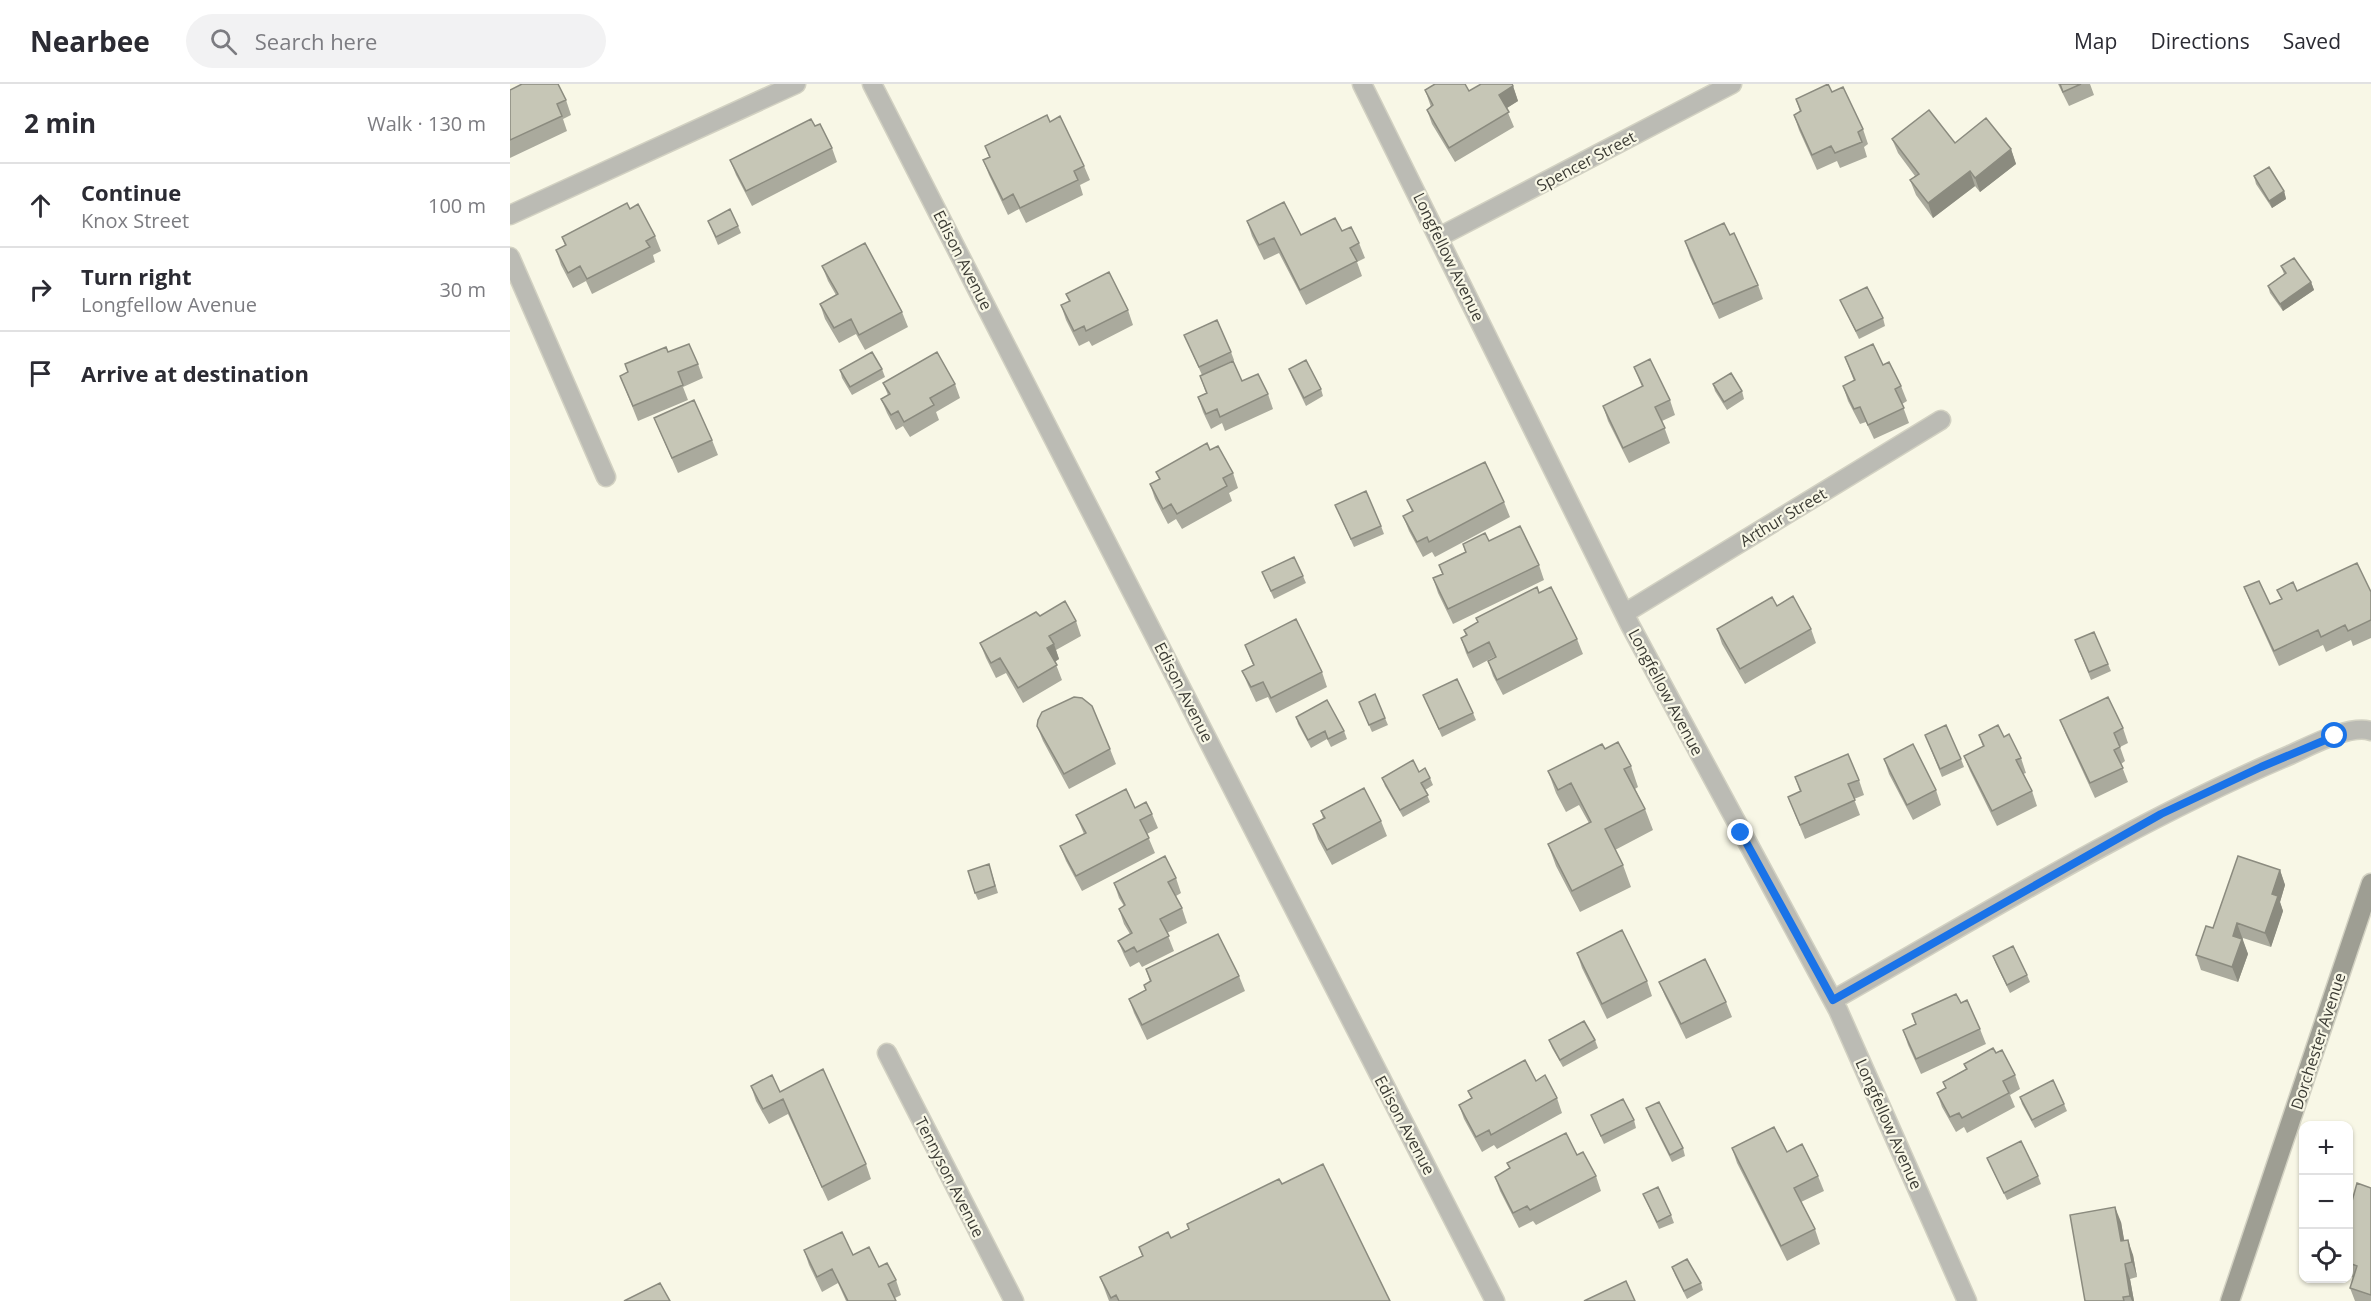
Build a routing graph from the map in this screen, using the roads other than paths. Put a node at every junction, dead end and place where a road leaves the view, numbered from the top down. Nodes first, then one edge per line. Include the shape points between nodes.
1 (796, 84) edge
2 (872, 84) edge
3 (1362, 84) edge
4 (1732, 84) edge
5 (510, 215) edge
6 (1439, 237) junction
7 (510, 257) edge
8 (1941, 420) dead end
9 (606, 477) dead end
10 (1625, 614) junction
11 (2371, 731) edge
12 (2371, 883) edge
13 (1833, 1000) junction
14 (887, 1053) dead end
15 (1014, 1301) edge
16 (1495, 1301) edge
17 (1968, 1301) edge
18 (2230, 1301) edge

1 - 5 street
2 - 16 street, Edison Avenue
3 - 6 street, Longfellow Avenue
4 - 6 street, Spencer Street
6 - 10 street, Longfellow Avenue
7 - 9 street
8 - 10 street, Arthur Street
10 - 13 street, Longfellow Avenue
11 - 13 street via 2335,736 2161,814
12 - 18 street, Dorchester Avenue
13 - 17 street, Longfellow Avenue
14 - 15 street, Tennyson Avenue

